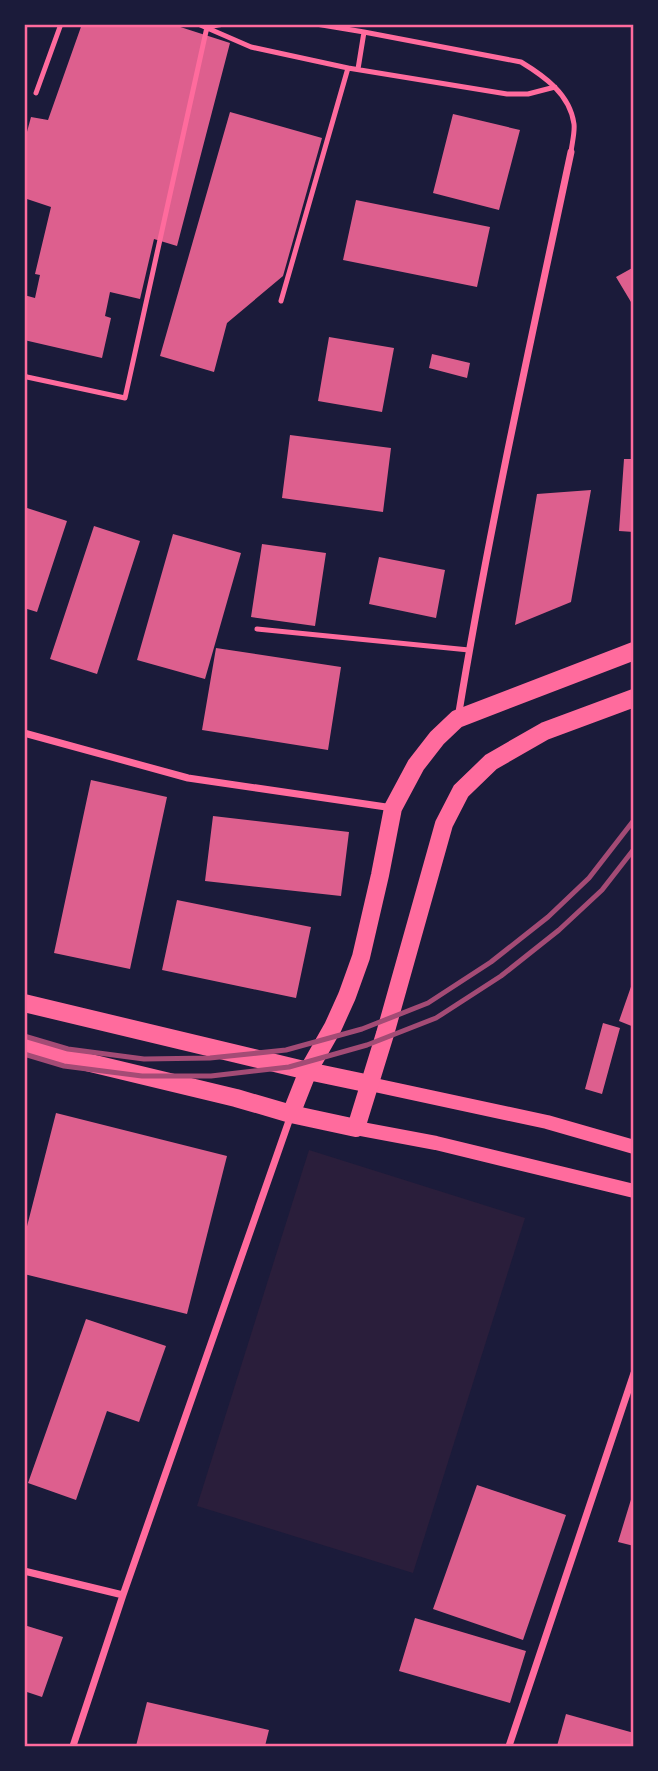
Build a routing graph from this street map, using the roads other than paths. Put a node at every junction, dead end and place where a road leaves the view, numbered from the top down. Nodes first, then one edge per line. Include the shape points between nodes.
1 (61, 24) edge
2 (198, 24) edge
3 (224, 24) edge
4 (316, 24) edge
5 (207, 27) junction
6 (364, 32) junction
7 (348, 68) junction
8 (358, 69) junction
9 (555, 87) junction
10 (36, 93) dead end
11 (571, 152) joint
12 (281, 300) dead end
13 (24, 375) edge
14 (257, 629) dead end
15 (469, 650) junction
16 (634, 651) edge
17 (634, 698) edge
18 (457, 719) junction
19 (24, 733) edge
20 (393, 808) junction
21 (24, 1003) edge
22 (24, 1047) edge
23 (308, 1071) junction
24 (370, 1084) junction
25 (291, 1114) junction
26 (356, 1128) junction
27 (634, 1147) edge
28 (634, 1191) edge
29 (634, 1373) edge
30 (24, 1572) edge
31 (124, 1595) junction
32 (73, 1746) edge
33 (509, 1746) edge

1 - 10 lane
2 - 5 lane
3 - 5 lane
4 - 6 lane
5 - 7 lane via 251,47
5 - 13 lane via 125,398
6 - 8 lane
6 - 9 lane via 521,62
7 - 8 lane
7 - 12 lane
8 - 9 lane via 507,94
9 - 11 lane via 570,108 574,126
11 - 15 street
14 - 15 lane
15 - 18 street
16 - 18 main road
17 - 24 main road via 545,731 491,762 461,791 444,824
18 - 20 main road via 416,765
19 - 20 street via 188,778
20 - 23 main road via 361,957 333,1027
21 - 23 main road
22 - 25 main road
23 - 24 main road
23 - 25 main road
24 - 26 main road
24 - 27 main road via 547,1122
25 - 26 main road
25 - 31 street
26 - 28 main road
29 - 33 street
30 - 31 street
31 - 32 street

